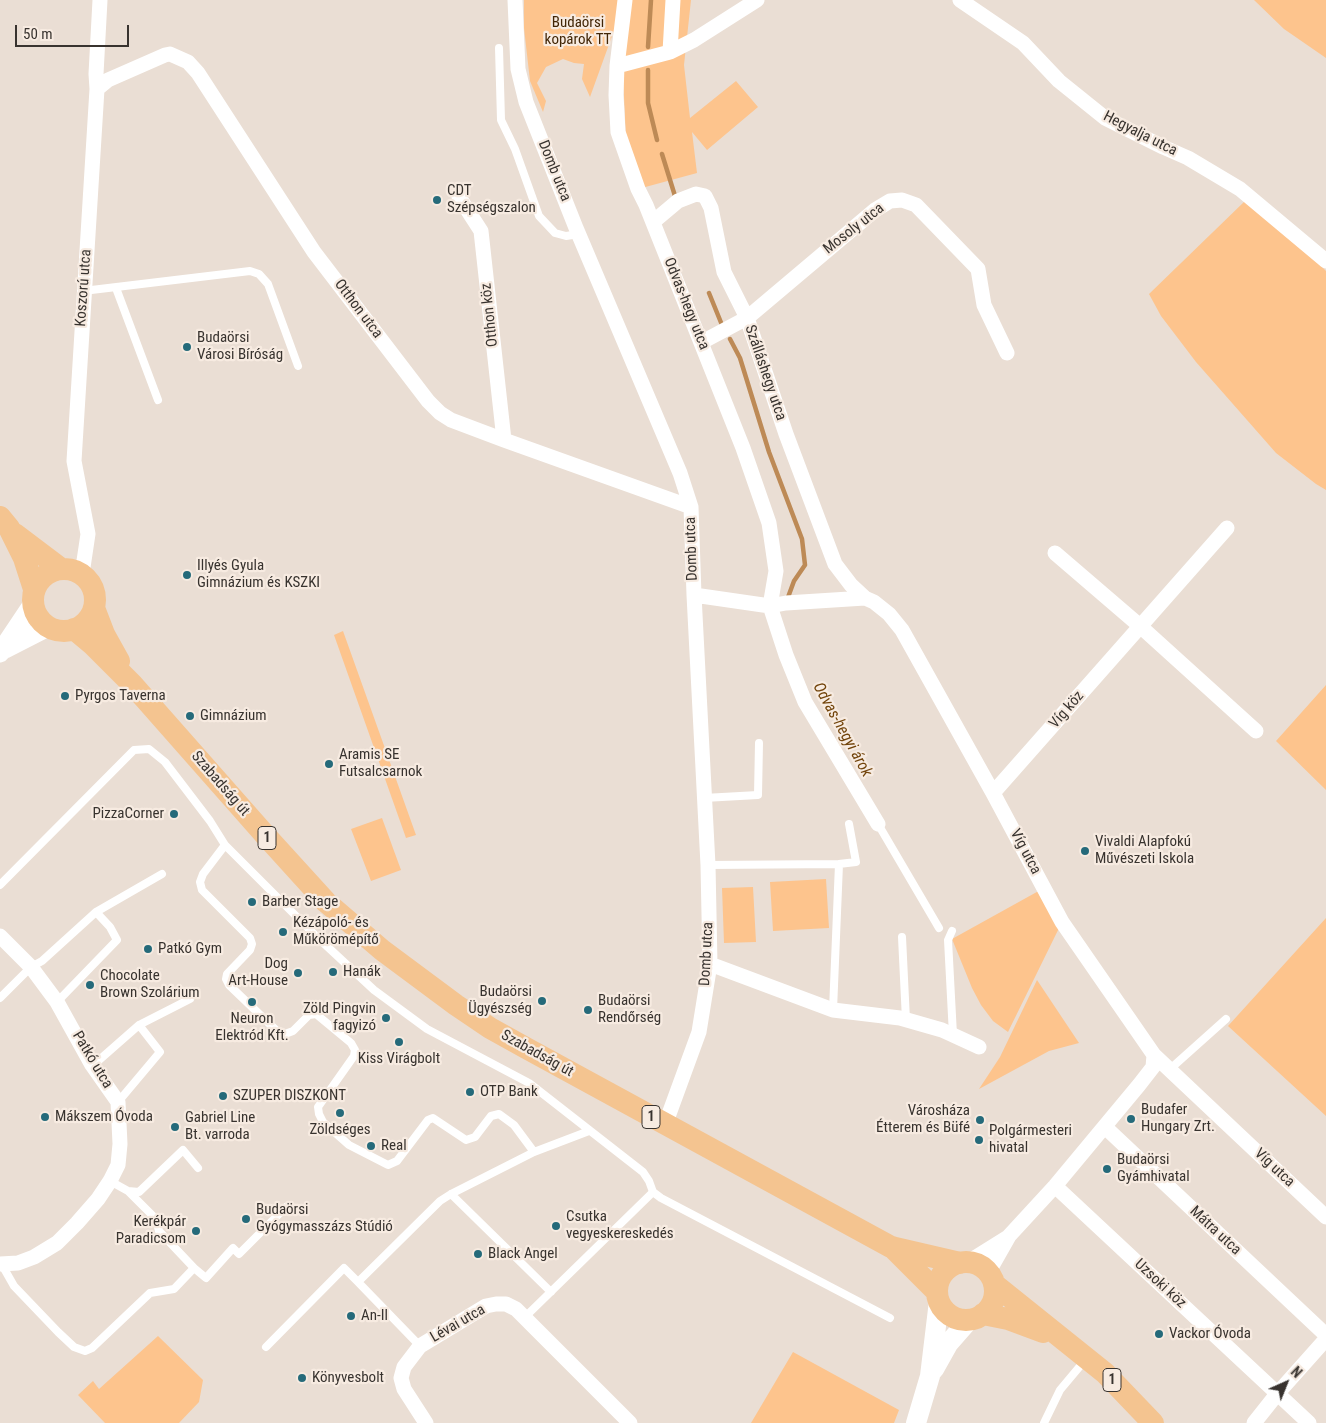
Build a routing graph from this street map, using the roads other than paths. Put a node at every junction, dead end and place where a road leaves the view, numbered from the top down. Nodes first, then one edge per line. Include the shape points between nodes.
1 (100, 0) edge
2 (514, 0) edge
3 (625, 0) edge
4 (673, 0) edge
5 (757, 0) edge
6 (960, 0) edge
7 (499, 48) dead end
8 (670, 52) junction
9 (618, 66) junction
10 (97, 89) junction
11 (459, 197) dead end
12 (653, 222) junction
13 (579, 234) junction
14 (1326, 262) edge
15 (116, 288) junction
16 (83, 292) junction
17 (747, 318) junction
18 (702, 342) junction
19 (1007, 353) dead end
20 (298, 366) dead end
21 (158, 400) dead end
22 (504, 440) junction
23 (691, 507) junction
24 (4, 523) edge
25 (1227, 528) dead end
26 (1055, 553) dead end
27 (60, 568) junction
28 (82, 574) junction
29 (694, 595) junction
30 (33, 597) junction
31 (865, 598) junction
32 (770, 606) junction
33 (94, 608) junction
34 (1140, 626) junction
35 (48, 627) junction
36 (74, 630) junction
37 (2, 651) edge
38 (132, 684) junction
39 (1256, 731) dead end
40 (759, 742) dead end
41 (993, 793) junction
42 (704, 798) junction
43 (849, 824) dead end
44 (878, 824) joint
45 (225, 845) junction
46 (839, 864) junction
47 (708, 865) junction
48 (162, 874) dead end
49 (0, 885) edge
50 (96, 912) junction
51 (939, 928) dead end
52 (952, 931) dead end
53 (0, 936) edge
54 (902, 937) dead end
55 (710, 964) junction
56 (31, 967) junction
57 (0, 998) edge
58 (190, 999) dead end
59 (57, 1002) junction
60 (833, 1010) junction
61 (1226, 1019) dead end
62 (906, 1020) junction
63 (139, 1025) junction
64 (953, 1035) junction
65 (979, 1047) dead end
66 (1154, 1055) junction
67 (92, 1065) junction
68 (1169, 1070) junction
69 (118, 1102) junction
70 (665, 1124) junction
71 (1105, 1127) junction
72 (589, 1131) junction
73 (534, 1152) junction
74 (198, 1168) dead end
75 (110, 1181) junction
76 (1055, 1186) junction
77 (128, 1192) junction
78 (653, 1192) junction
79 (451, 1194) junction
80 (286, 1207) dead end
81 (1326, 1217) edge
82 (1010, 1236) junction
83 (891, 1246) junction
84 (1, 1265) edge
85 (194, 1268) junction
86 (978, 1270) junction
87 (358, 1282) junction
88 (550, 1292) junction
89 (937, 1296) junction
90 (525, 1317) junction
91 (976, 1317) junction
92 (890, 1318) dead end
93 (1326, 1335) edge
94 (1326, 1339) edge
95 (1067, 1342) junction
96 (420, 1346) junction
97 (266, 1348) dead end
98 (1087, 1357) junction
99 (930, 1376) junction
100 (1277, 1394) junction
101 (426, 1423) edge
102 (630, 1423) edge
103 (916, 1423) edge
104 (1044, 1423) edge
105 (1153, 1423) edge
106 (1254, 1423) edge
107 (1309, 1423) edge

1 - 10 street, Koszorú utca
2 - 13 street, Domb utca via 518,69 526,102
3 - 9 street, Odvas-hegy utca
4 - 8 street
5 - 8 street
6 - 14 street, Hegyalja utca via 1023,43 1059,81 1105,118 1188,158 1240,188
7 - 13 lane via 501,120 539,216 555,233 566,236
8 - 9 street
9 - 12 street, Odvas-hegy utca via 618,132
10 - 16 street, Koszorú utca
10 - 22 street, Otthon utca via 108,80 165,55 188,62 314,252 428,401 451,420
11 - 22 street, Otthon köz via 481,231
12 - 17 street, Szálláshegy utca via 678,202 696,194 705,196 711,208 724,272
12 - 18 street, Odvas-hegy utca
13 - 23 street, Domb utca via 680,473
15 - 16 lane
15 - 20 lane via 250,271 259,274 268,284
15 - 21 lane
16 - 28 street, Koszorú utca via 74,461 88,534
17 - 18 street, Mosoly utca
17 - 19 street, Mosoly utca via 875,210 890,201 902,200 916,205 978,269 984,305
17 - 31 street, Szálláshegy utca via 835,564
18 - 32 street, Odvas-hegy utca via 769,523 776,571
22 - 23 street, Otthon utca
23 - 29 street, Domb utca
24 - 27 main road
24 - 30 main road via 24,558
25 - 34 street, Víg köz
26 - 34 street
27 - 28 main road
27 - 30 main road via 40,579
28 - 33 main road, Szabadság út / 1 via 93,589
29 - 32 street
29 - 42 street, Domb utca
30 - 35 main road via 37,616
30 - 37 street
31 - 32 street via 786,602
31 - 41 street, Víg utca via 888,614 902,630
32 - 44 street via 805,702
33 - 36 main road via 83,625
33 - 38 main road, Szabadság út / 1 via 104,634
34 - 39 street
34 - 41 street, Víg köz
35 - 36 main road
35 - 37 street
36 - 38 main road, Szabadság út / 1
38 - 70 main road, Szabadság út / 1 via 311,886 376,945 490,1028
40 - 42 lane via 758,795
41 - 66 street, Víg utca via 1062,922
42 - 47 street, Domb utca
43 - 46 lane via 856,862
44 - 51 lane
45 - 49 lane via 165,762 150,750 134,750
45 - 72 lane via 350,969 381,995 427,1029 529,1083
45 - 73 lane via 200,882 202,890 250,938 252,944 227,974 229,985 278,1032 293,1031 309,1015 316,1014 355,1050 318,1107 323,1122 349,1145 388,1165 397,1161 428,1120 433,1118 466,1140 475,1137 491,1116 499,1114 514,1125
46 - 47 lane
46 - 60 lane
47 - 55 street, Domb utca
48 - 50 lane
50 - 56 lane via 42,961
50 - 59 lane via 117,940
52 - 64 lane via 948,940
53 - 56 street, Patkó utca
54 - 62 lane
55 - 60 street
55 - 70 street, Domb utca via 699,1032
56 - 57 lane
56 - 59 street, Patkó utca
58 - 63 lane
59 - 67 street, Patkó utca
60 - 62 street
61 - 68 lane
62 - 64 street
63 - 67 lane
63 - 69 lane via 160,1052
64 - 65 street
66 - 68 street, Víg utca
66 - 71 street via 1153,1067
67 - 69 street, Patkó utca
68 - 81 street, Víg utca
69 - 75 street, Patkó utca via 120,1151 118,1166
70 - 83 main road, Szabadság út / 1
71 - 76 street
71 - 93 street, Mátra utca
72 - 73 lane
72 - 78 lane via 643,1172
73 - 79 lane
74 - 77 lane via 183,1150 139,1192
75 - 77 lane
75 - 84 street, Patkó utca via 57,1243 34,1257
76 - 82 street
76 - 100 street, Uzsoki köz
77 - 85 lane via 156,1220 159,1231
78 - 88 lane
78 - 92 lane
79 - 87 lane
79 - 88 lane
80 - 85 lane via 239,1254 233,1248 206,1278
82 - 86 street
82 - 86 street
83 - 86 main road, Szabadság út / 1
83 - 89 main road, Szabadság út / 1
84 - 85 lane via 14,1286 58,1332 74,1347 85,1351 150,1294 174,1289
86 - 89 main road via 954,1265 943,1273 937,1284
86 - 91 main road via 994,1298 992,1304
86 - 95 main road, Szabadság út / 1
87 - 96 lane
87 - 97 lane via 344,1268
88 - 90 lane
89 - 91 main road, 1 via 947,1314 961,1320
89 - 99 main road
90 - 96 street, Lévai utca via 506,1304 486,1306
90 - 102 street, Lévai utca
91 - 95 main road, Szabadság út / 1 via 1008,1319
91 - 99 main road via 948,1344
94 - 100 street
95 - 98 main road, Szabadság út / 1
96 - 101 street, Lévai utca via 404,1367 401,1378 409,1399
98 - 104 lane via 1060,1390
98 - 105 main road, Szabadság út / 1
99 - 103 main road
100 - 106 street
100 - 107 street, Uzsoki köz

